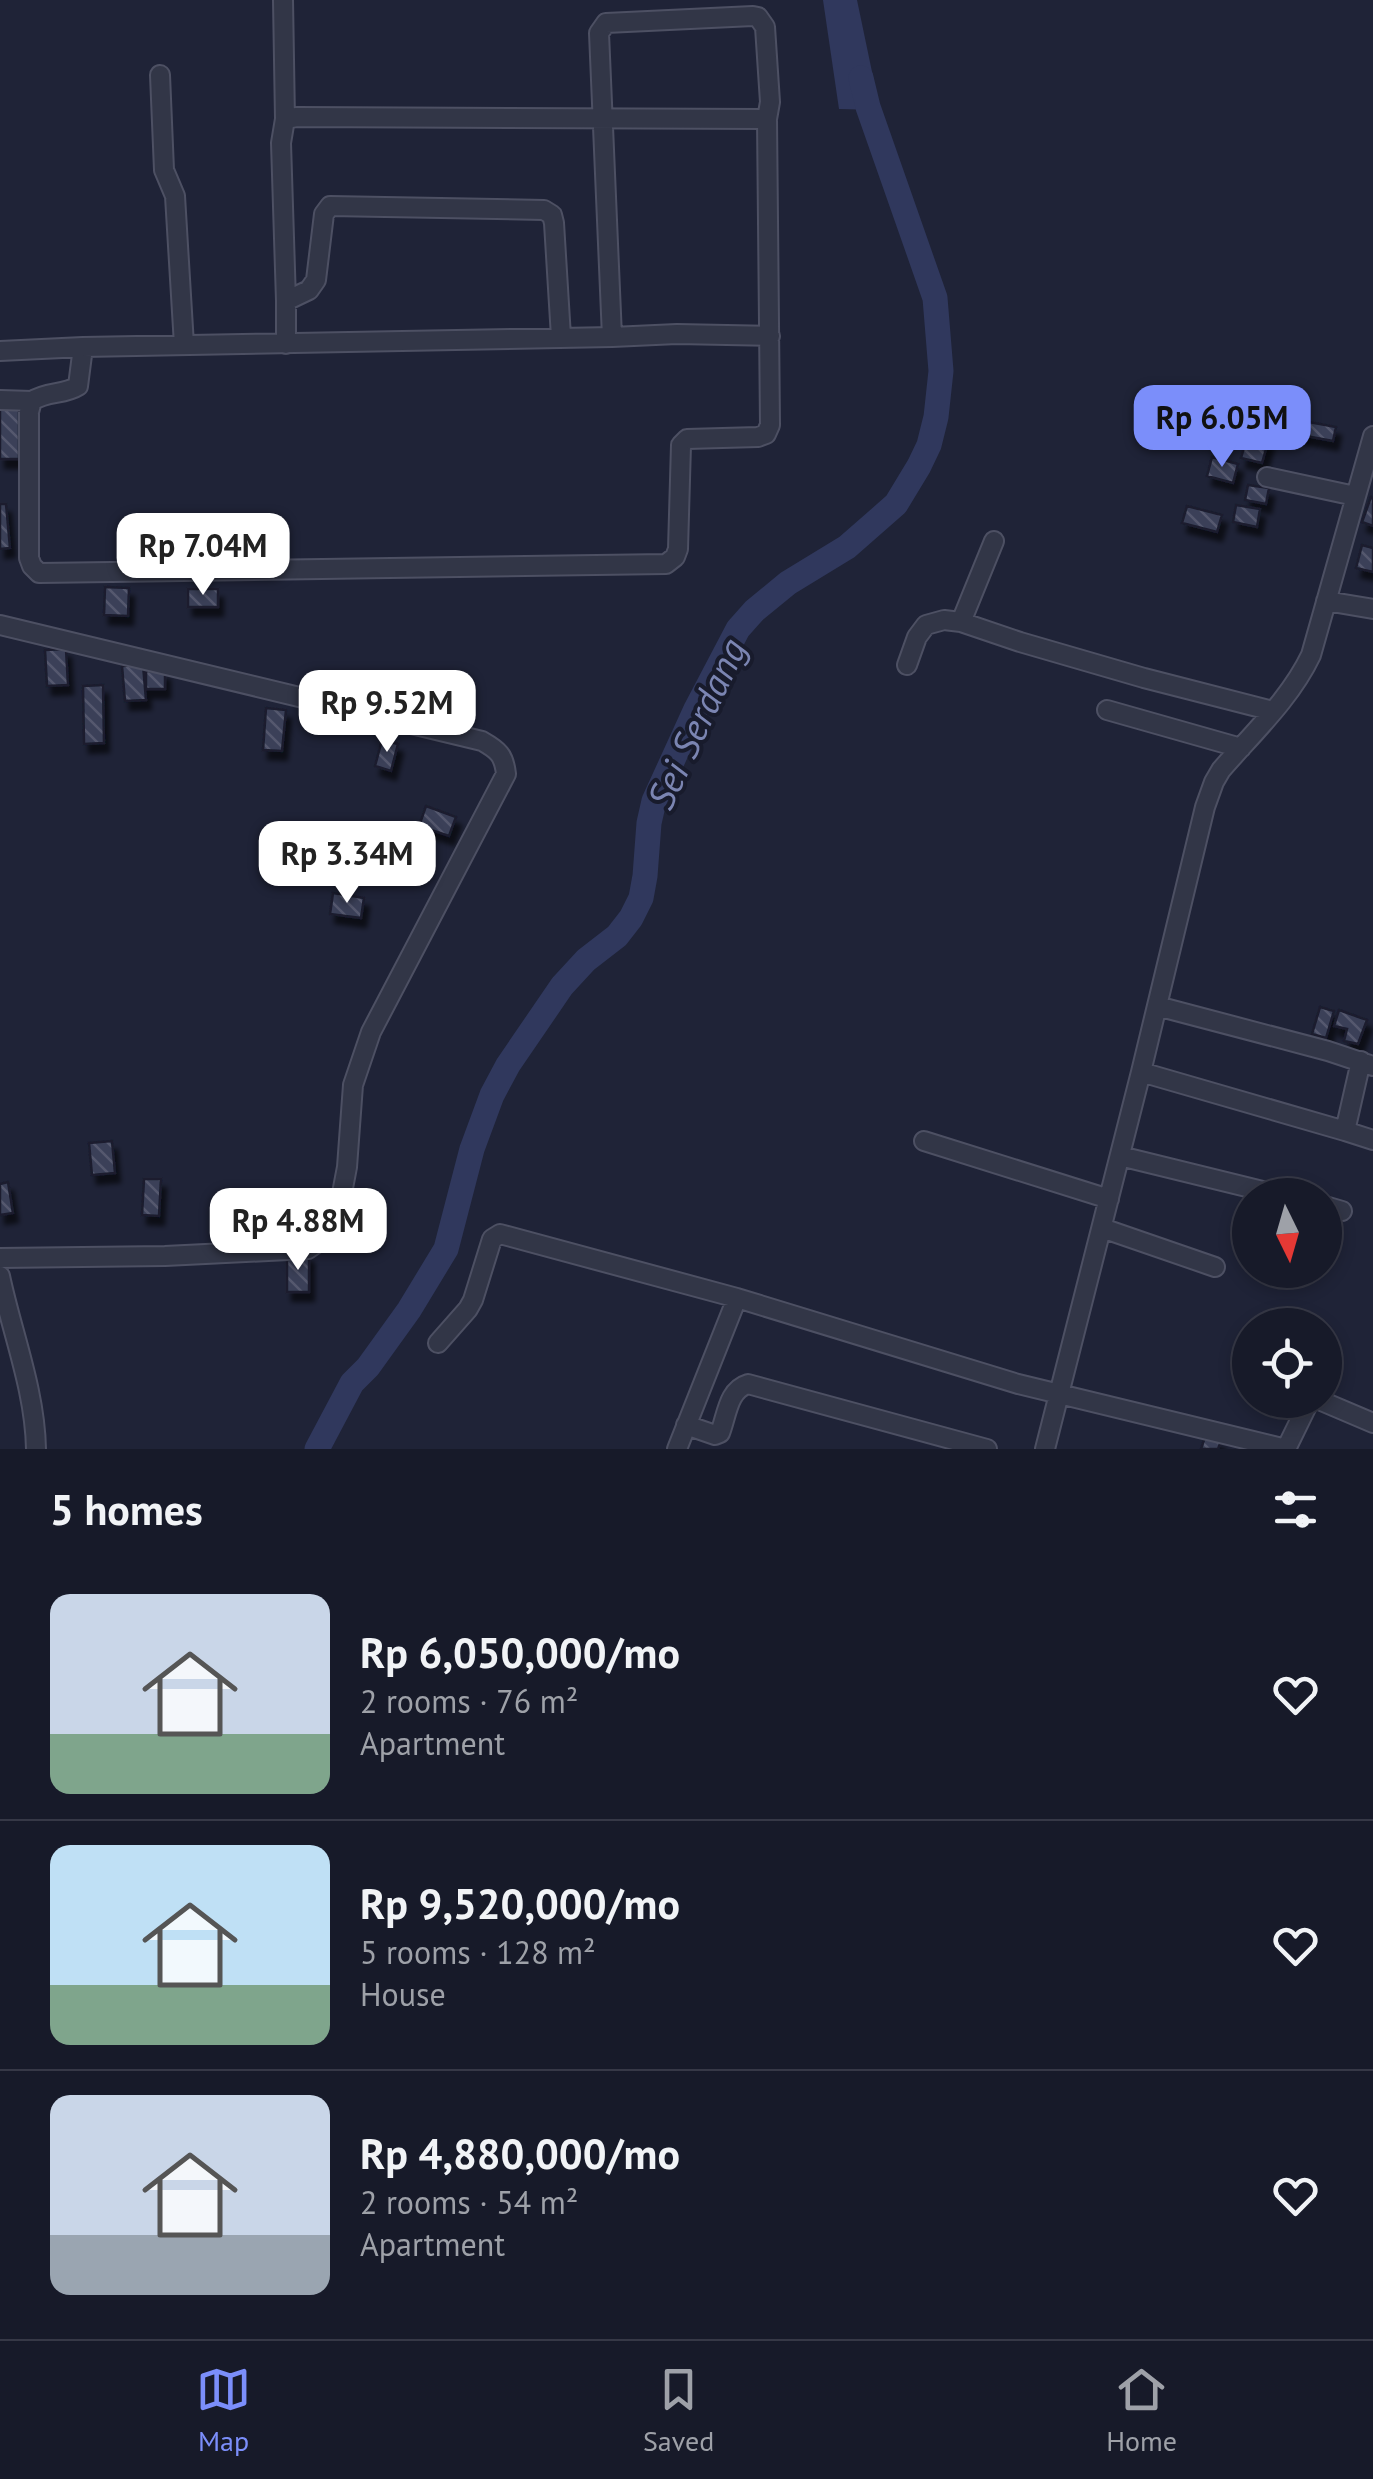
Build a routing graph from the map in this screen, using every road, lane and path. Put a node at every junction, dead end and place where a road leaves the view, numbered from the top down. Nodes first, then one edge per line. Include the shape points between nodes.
1 (283, 0) edge
2 (160, 75) dead end
3 (604, 117) junction
4 (285, 119) junction
5 (768, 119) junction
6 (286, 301) junction
7 (770, 336) junction
8 (561, 337) junction
9 (612, 337) junction
10 (286, 344) junction
11 (184, 346) junction
12 (83, 347) junction
13 (0, 351) edge
14 (0, 400) edge
15 (32, 401) junction
16 (1373, 436) edge
17 (1267, 477) dead end
18 (1355, 496) junction
19 (994, 541) dead end
20 (1326, 602) junction
21 (1373, 609) edge
22 (961, 622) junction
23 (0, 625) edge
24 (907, 665) dead end
25 (1107, 710) dead end
26 (1273, 711) junction
27 (1240, 748) junction
28 (1157, 1006) junction
29 (1367, 1064) edge
30 (1141, 1072) junction
31 (1345, 1130) junction
32 (1373, 1140) edge
33 (924, 1141) dead end
34 (1120, 1156) junction
35 (1232, 1183) edge
36 (1109, 1198) junction
37 (1102, 1228) junction
38 (0, 1258) edge
39 (1215, 1267) dead end
40 (0, 1276) edge
41 (736, 1298) junction
42 (438, 1343) dead end
43 (1059, 1394) junction
44 (1342, 1410) edge
45 (1301, 1418) edge
46 (1373, 1423) edge
47 (689, 1426) junction
48 (36, 1449) edge
49 (676, 1449) edge
50 (986, 1449) edge
51 (1045, 1449) edge

1 - 4 street
2 - 11 street
3 - 4 street
3 - 5 street
3 - 5 street via 604,24 753,16 764,27
3 - 9 street
4 - 6 street
5 - 7 street
6 - 8 street via 316,280 330,206 544,210 554,223
6 - 10 street
7 - 9 street
7 - 15 street via 769,431 680,445 678,549 666,564 39,573 29,558
8 - 9 street
8 - 10 street
10 - 11 street
11 - 12 street
12 - 13 street
12 - 15 street via 78,386
14 - 15 street
16 - 18 street
17 - 18 street
18 - 20 street
19 - 22 street
20 - 21 street
20 - 26 street via 1301,676
22 - 24 street via 926,625
22 - 26 street
23 - 38 street via 482,741 498,749 506,774 371,1032 353,1086 331,1234 308,1249
25 - 27 street
26 - 27 street
27 - 28 street via 1210,795
28 - 29 street
28 - 30 street
29 - 31 street
30 - 31 street
30 - 34 street
31 - 32 street
33 - 36 street
34 - 35 street
34 - 36 street
36 - 37 street
37 - 39 street
37 - 43 street
40 - 48 street
41 - 42 street via 500,1234 490,1244 468,1309
41 - 43 street
41 - 47 street
43 - 45 street via 1286,1449
43 - 51 street
44 - 46 street
47 - 49 street
47 - 50 street via 721,1431 734,1392 748,1384

